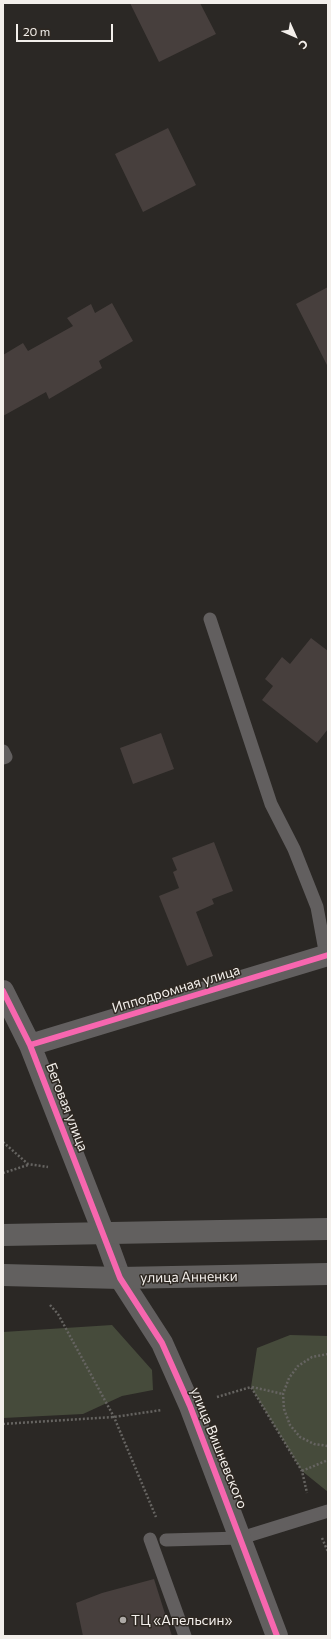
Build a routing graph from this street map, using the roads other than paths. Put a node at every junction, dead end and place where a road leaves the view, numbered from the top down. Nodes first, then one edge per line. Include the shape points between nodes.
1 (210, 619) dead end
2 (3, 751) edge
3 (3, 758) edge
4 (327, 956) edge
5 (3, 991) edge
6 (30, 1045) junction
7 (328, 1229) edge
8 (104, 1234) junction
9 (3, 1235) edge
10 (328, 1274) edge
11 (3, 1275) edge
12 (120, 1278) junction
13 (328, 1511) edge
14 (241, 1538) junction
15 (150, 1539) dead end
16 (166, 1540) road end
17 (185, 1636) edge
18 (277, 1636) edge

1 - 4 lane via 271,804 294,849 317,907
2 - 3 lane via 6,757
4 - 6 street, Ипподромная улица
5 - 6 street, Беговая улица
6 - 8 street, Беговая улица
7 - 8 main road
8 - 9 main road
8 - 12 street, Беговая улица
10 - 12 main road, улица Анненки
11 - 12 main road, улица Анненки
12 - 14 street, улица Вишневского via 162,1343 190,1406
13 - 14 lane
14 - 16 lane
14 - 18 street, улица Вишневского
15 - 17 lane

